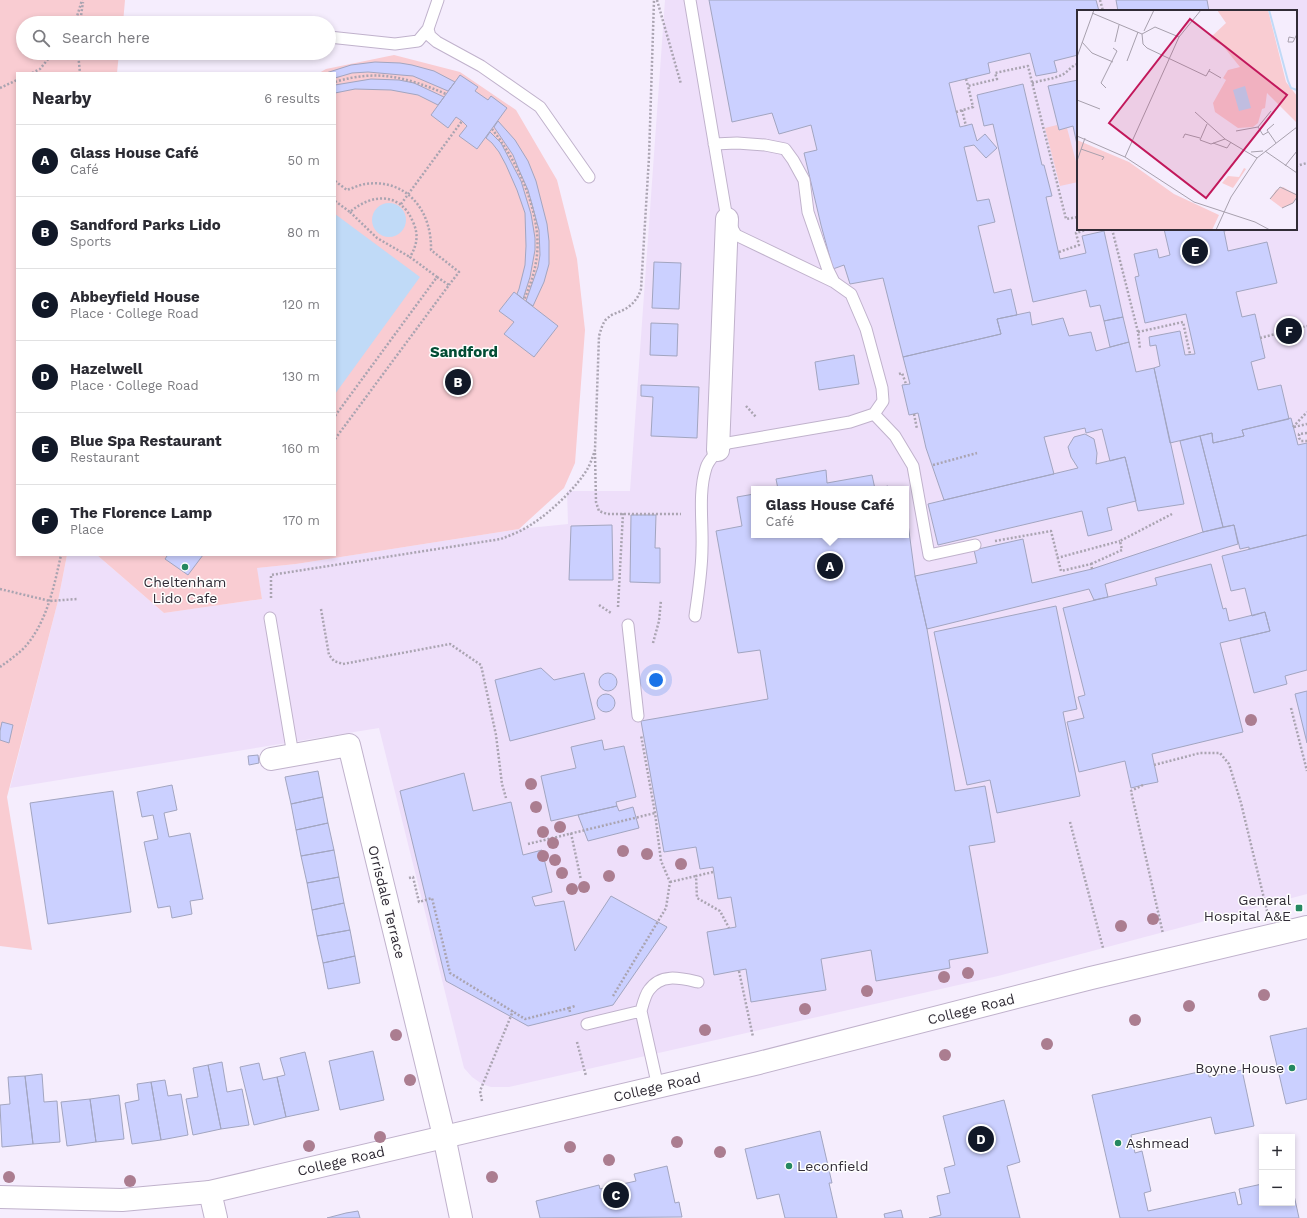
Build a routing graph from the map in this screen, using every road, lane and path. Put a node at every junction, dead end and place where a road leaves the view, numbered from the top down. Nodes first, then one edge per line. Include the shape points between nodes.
1 (82, 0) edge
2 (438, 0) edge
3 (654, 0) edge
4 (690, 0) edge
5 (1100, 0) edge
6 (1103, 10) edge
7 (77, 16) edge
8 (81, 16) edge
9 (428, 29) junction
10 (336, 38) edge
11 (47, 60) edge
12 (79, 60) edge
13 (1077, 64) edge
14 (34, 72) edge
15 (80, 72) edge
16 (966, 79) dead end
17 (16, 80) edge
18 (336, 82) edge
19 (1032, 82) junction
20 (968, 86) junction
21 (0, 88) edge
22 (446, 94) dead end
23 (962, 110) junction
24 (956, 112) dead end
25 (462, 121) dead end
26 (966, 126) dead end
27 (492, 129) dead end
28 (714, 144) junction
29 (1307, 163) edge
30 (1297, 166) edge
31 (589, 176) dead end
32 (336, 182) edge
33 (408, 194) junction
34 (336, 201) edge
35 (401, 204) junction
36 (350, 212) junction
37 (1077, 217) edge
38 (727, 219) junction
39 (1086, 230) edge
40 (1112, 230) edge
41 (1059, 252) dead end
42 (410, 257) junction
43 (437, 277) junction
44 (834, 282) junction
45 (449, 285) junction
46 (524, 300) dead end
47 (1307, 326) edge
48 (1138, 332) junction
49 (1260, 338) dead end
50 (1140, 349) dead end
51 (1190, 354) dead end
52 (902, 373) dead end
53 (906, 384) dead end
54 (744, 404) dead end
55 (1307, 412) edge
56 (874, 414) junction
57 (336, 415) edge
58 (1307, 424) edge
59 (1307, 433) edge
60 (773, 435) junction
61 (336, 438) edge
62 (1307, 441) edge
63 (595, 450) junction
64 (718, 450) junction
65 (977, 453) dead end
66 (926, 467) dead end
67 (623, 513) junction
68 (701, 514) junction
69 (1172, 514) dead end
70 (1120, 541) junction
71 (975, 545) joint
72 (61, 556) edge
73 (1057, 558) junction
74 (1091, 564) junction
75 (1092, 569) dead end
76 (0, 589) edge
77 (77, 599) dead end
78 (50, 601) junction
79 (321, 609) dead end
80 (617, 611) dead end
81 (696, 616) dead end
82 (270, 618) joint
83 (628, 625) dead end
84 (0, 667) edge
85 (1290, 708) dead end
86 (638, 716) joint
87 (293, 755) junction
88 (271, 759) dead end
89 (1154, 765) dead end
90 (1307, 771) edge
91 (1143, 785) dead end
92 (506, 798) dead end
93 (655, 813) junction
94 (1070, 822) dead end
95 (571, 833) junction
96 (528, 844) dead end
97 (713, 872) dead end
98 (696, 876) junction
99 (581, 880) dead end
100 (670, 882) junction
101 (408, 885) dead end
102 (1307, 927) edge
103 (729, 928) dead end
104 (1273, 934) junction
105 (1172, 959) junction
106 (739, 971) dead end
107 (1110, 974) junction
108 (698, 982) dead end
109 (605, 998) dead end
110 (576, 1006) dead end
111 (569, 1008) junction
112 (513, 1011) junction
113 (641, 1011) junction
114 (571, 1015) dead end
115 (587, 1024) dead end
116 (576, 1037) dead end
117 (759, 1063) junction
118 (658, 1087) junction
119 (593, 1102) junction
120 (488, 1126) junction
121 (444, 1136) junction
122 (210, 1192) junction
123 (0, 1197) edge
124 (216, 1218) edge
125 (461, 1218) edge

1 - 7 path
1 - 8 path
2 - 9 lane
3 - 63 path via 649,157 641,289 633,304 608,317 599,336
4 - 28 lane
5 - 6 path
9 - 10 lane via 418,41 395,44
9 - 31 lane via 430,36 437,42 481,66 540,107
11 - 14 path
12 - 15 path
13 - 19 path via 1061,76
16 - 20 path
17 - 21 path
18 - 22 path via 362,76 391,76 414,81
19 - 20 path via 1028,66 995,73 997,79
19 - 37 path via 1066,219
20 - 23 path via 973,107
23 - 24 path
23 - 26 path
25 - 33 path
27 - 46 path via 514,161 525,185 537,233 536,262
28 - 38 lane
28 - 44 lane via 765,145 785,150 804,180 808,212
29 - 30 path
32 - 33 path via 347,190 377,183 393,186
33 - 35 path
33 - 45 path via 426,218 431,250 458,272
34 - 36 path
35 - 36 path via 390,199 374,199 358,204
35 - 42 path via 416,229 416,248
36 - 42 path via 376,238
38 - 44 lane via 736,235
38 - 64 main road
39 - 41 path via 1076,233 1079,245
40 - 48 path
42 - 43 path
43 - 45 path
43 - 57 path
44 - 56 lane via 851,294 866,329 882,388 883,401
45 - 61 path
47 - 49 path
48 - 50 path
48 - 51 path via 1183,322
52 - 53 path
54 - 60 path
55 - 58 path via 1293,427
56 - 60 lane via 850,422
56 - 71 lane via 895,436 913,466 929,555
59 - 62 path via 1299,434 1299,438 1301,441
60 - 64 lane via 728,443
63 - 67 path via 596,502 599,511 606,514
63 - 82 path via 588,468 575,487 532,524 501,539 271,574
64 - 68 lane via 706,467
65 - 66 path
67 - 68 path
67 - 80 path
68 - 81 lane via 702,549
69 - 70 path
70 - 73 path
70 - 74 path via 1122,550
71 - 73 path via 1051,531
72 - 78 path
73 - 74 path via 1060,570
74 - 75 path
76 - 78 path
77 - 78 path
78 - 84 path via 36,632 22,650
79 - 92 path via 329,655 334,662 344,664 450,644 480,665 496,735
82 - 87 lane
83 - 86 lane
85 - 90 path
86 - 93 path
87 - 88 main road, Orrisdale Terrace
87 - 121 main road, Orrisdale Terrace via 349,745
89 - 104 path via 1200,753 1220,753 1229,764
91 - 105 path via 1131,791 1161,926
93 - 95 path
93 - 100 path via 661,861
94 - 107 path
95 - 96 path
95 - 99 path
97 - 98 path
98 - 100 path
98 - 103 path via 697,898 720,911
100 - 109 path via 666,908 613,996
101 - 112 path via 406,878 413,877 419,902 432,898 450,973
102 - 104 main road, College Road
104 - 105 main road, College Road
105 - 107 main road, College Road
106 - 117 path
107 - 117 main road, College Road
108 - 113 lane via 671,977 657,982 648,990
110 - 111 path
111 - 112 path via 525,1019
111 - 114 path
112 - 120 path via 480,1091
113 - 115 lane
113 - 118 lane
116 - 119 path
117 - 118 main road, College Road
118 - 119 main road, College Road
119 - 120 main road, College Road
120 - 121 main road, College Road
121 - 122 main road, College Road
121 - 125 main road
122 - 123 main road, College Road via 122,1200
122 - 124 main road

